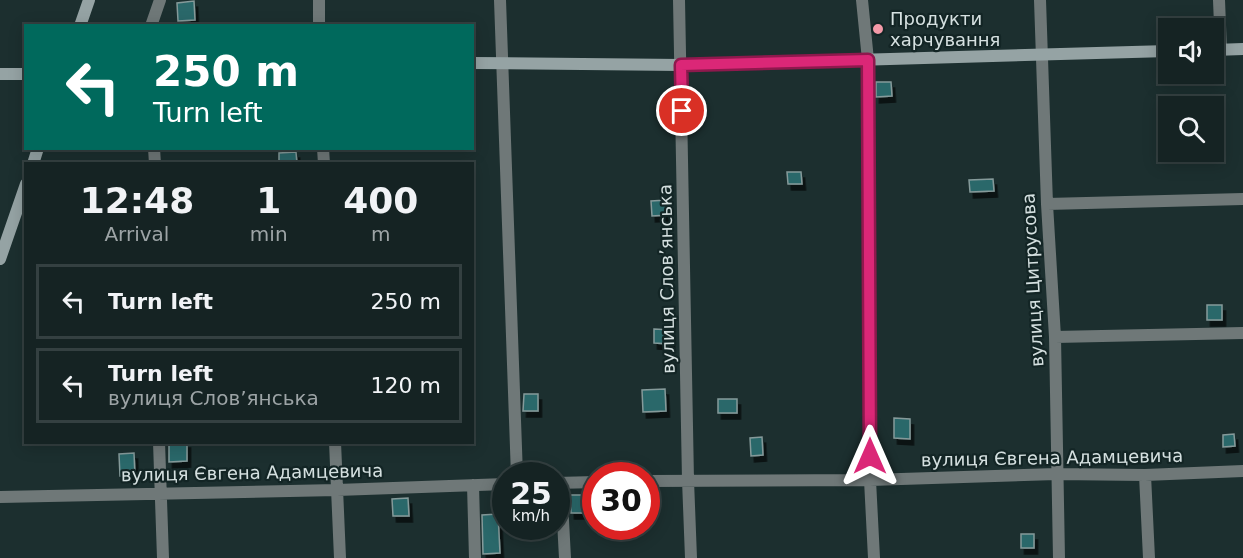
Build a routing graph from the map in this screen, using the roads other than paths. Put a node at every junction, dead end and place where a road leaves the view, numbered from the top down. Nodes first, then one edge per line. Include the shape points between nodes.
1 (89, 0) edge
2 (160, 0) edge
3 (319, 0) edge
4 (500, 0) edge
5 (679, 0) edge
6 (862, 0) edge
7 (1040, 0) edge
8 (1218, 0) edge
9 (1218, 18) edge
10 (81, 24) edge
11 (152, 24) edge
12 (320, 24) edge
13 (1243, 49) edge
14 (1224, 50) edge
15 (1158, 51) edge
16 (1040, 54) junction
17 (868, 60) junction
18 (474, 63) edge
19 (502, 63) junction
20 (681, 65) junction
21 (0, 74) edge
22 (24, 74) edge
23 (24, 190) edge
24 (1243, 199) edge
25 (1047, 204) junction
26 (0, 259) edge
27 (1243, 333) edge
28 (1055, 337) junction
29 (159, 444) edge
30 (335, 444) edge
31 (516, 462) edge
32 (1243, 471) edge
33 (1056, 474) junction
34 (1145, 475) junction
35 (688, 480) junction
36 (870, 480) junction
37 (660, 481) edge
38 (492, 485) edge
39 (473, 486) junction
40 (337, 490) junction
41 (160, 493) junction
42 (0, 497) edge
43 (564, 540) edge
44 (162, 558) edge
45 (340, 558) edge
46 (475, 558) edge
47 (565, 558) edge
48 (691, 558) edge
49 (874, 558) edge
50 (1059, 558) edge
51 (1149, 558) edge

1 - 10 main road
2 - 11 street
3 - 12 street
4 - 19 street
5 - 20 street, вулиця Слов’янська
6 - 17 street
7 - 16 street, вулиця Цитрусова
8 - 9 street
13 - 14 main road
15 - 16 main road
16 - 17 main road
16 - 25 street, вулиця Цитрусова
17 - 20 main road
17 - 36 street
18 - 19 main road
19 - 20 main road
19 - 31 street
20 - 35 street, вулиця Слов’янська
21 - 22 main road
23 - 26 main road
24 - 25 street
25 - 28 street, вулиця Цитрусова
27 - 28 street
28 - 33 street, вулиця Цитрусова
29 - 41 street
30 - 40 street
32 - 34 street, вулиця Євгена Адамцевича
33 - 34 street, вулиця Євгена Адамцевича
33 - 36 street, вулиця Євгена Адамцевича
33 - 50 street, вулиця Цитрусова
34 - 51 street
35 - 36 street, вулиця Євгена Адамцевича
35 - 37 street, вулиця Євгена Адамцевича
35 - 48 street, вулиця Слов’янська
36 - 49 street
38 - 39 street, вулиця Євгена Адамцевича
39 - 40 street, вулиця Євгена Адамцевича
39 - 46 street
40 - 41 street, вулиця Євгена Адамцевича
40 - 45 street
41 - 42 street, вулиця Євгена Адамцевича
41 - 44 street
43 - 47 street

